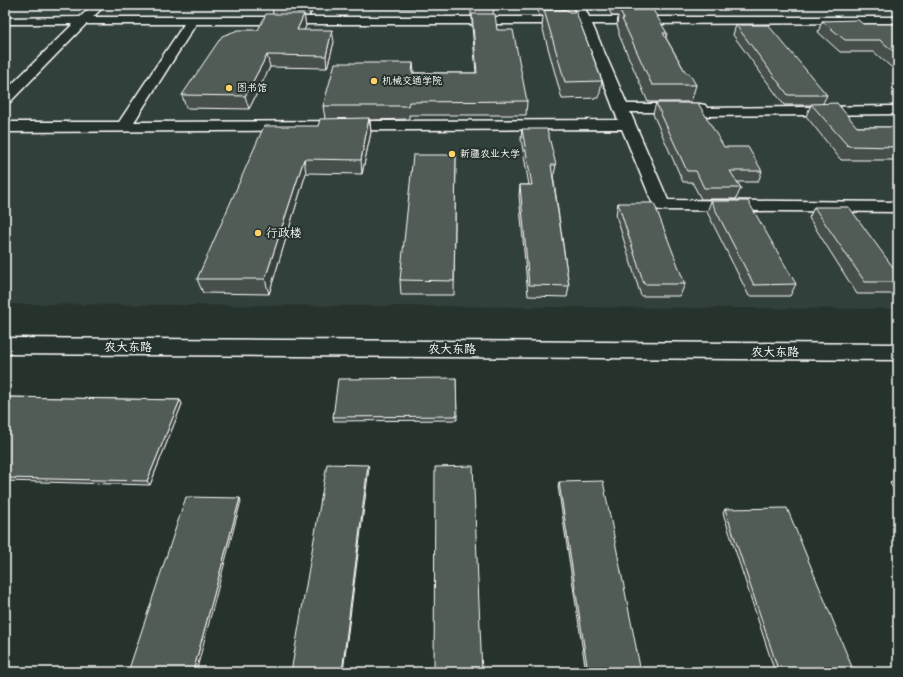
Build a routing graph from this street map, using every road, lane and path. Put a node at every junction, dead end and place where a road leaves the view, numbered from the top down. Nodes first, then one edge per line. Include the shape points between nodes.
1 (100, 5) edge
2 (579, 5) edge
3 (225, 10) dead end
4 (585, 20) junction
5 (898, 20) edge
6 (5, 21) edge
7 (84, 21) junction
8 (192, 21) junction
9 (219, 21) junction
10 (5, 99) edge
11 (622, 108) junction
12 (898, 110) edge
13 (628, 124) junction
14 (124, 126) junction
15 (5, 127) edge
16 (898, 207) edge
17 (5, 346) edge
18 (898, 352) edge

1 - 7 street
2 - 4 street
3 - 9 street
4 - 5 street
4 - 9 street
4 - 11 street
6 - 7 street
7 - 8 street
7 - 10 street
8 - 9 street
8 - 14 street
11 - 12 street via 700,108 703,112
11 - 13 street
13 - 14 street
13 - 16 street via 661,205
14 - 15 street
17 - 18 street, 农大东路

